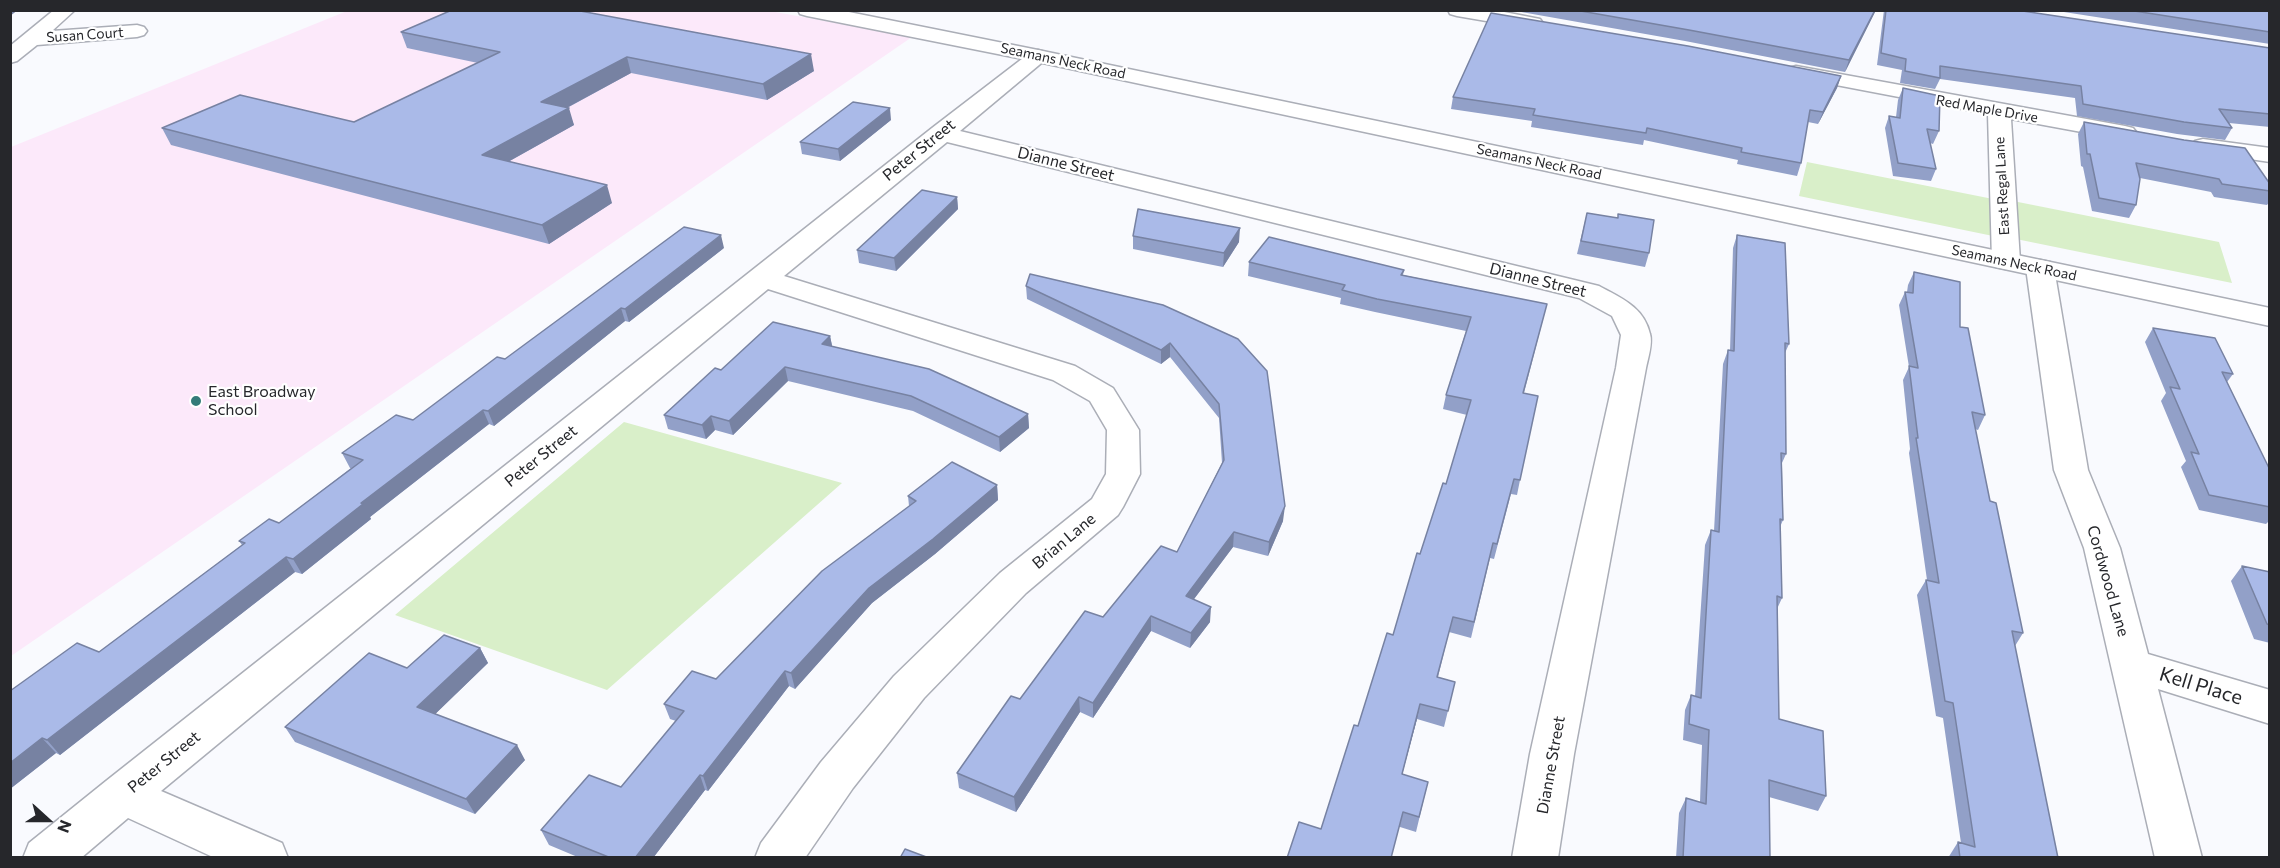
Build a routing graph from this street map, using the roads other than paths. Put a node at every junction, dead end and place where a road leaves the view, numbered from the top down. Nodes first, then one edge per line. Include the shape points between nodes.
1 (66, 10) edge
2 (807, 10) edge
3 (1457, 10) edge
4 (1556, 27) edge
5 (137, 31) dead end
6 (33, 39) junction
7 (1038, 56) junction
8 (10, 57) edge
9 (1773, 67) edge
10 (1999, 111) junction
11 (940, 133) junction
12 (2144, 137) edge
13 (2187, 144) edge
14 (2270, 155) edge
15 (2023, 265) junction
16 (761, 278) junction
17 (2270, 317) edge
18 (2132, 665) junction
19 (2270, 707) edge
20 (123, 795) junction
21 (46, 858) edge
22 (265, 858) edge
23 (778, 858) edge
24 (1535, 858) edge
25 (2180, 858) edge

1 - 6 street
2 - 7 street, Seamans Neck Road
3 - 4 street
5 - 6 street, Susan Court
6 - 8 street
7 - 11 street, Peter Street
7 - 15 street, Seamans Neck Road
9 - 10 street, Red Maple Drive
10 - 12 street, Red Maple Drive
10 - 15 street, East Regal Lane
11 - 16 street, Peter Street
11 - 24 street, Dianne Street via 1589,292 1624,311 1636,335 1631,368 1552,754
13 - 14 street
15 - 17 street, Seamans Neck Road
15 - 18 street, Cordwood Lane via 2071,470 2102,548
16 - 20 street, Peter Street
16 - 23 street, Brian Lane via 1064,373 1102,395 1123,430 1123,474 1105,507 1013,583 909,687 837,776
18 - 19 street, Kell Place
18 - 25 street, Cordwood Lane
20 - 21 street, Peter Street
20 - 22 street

